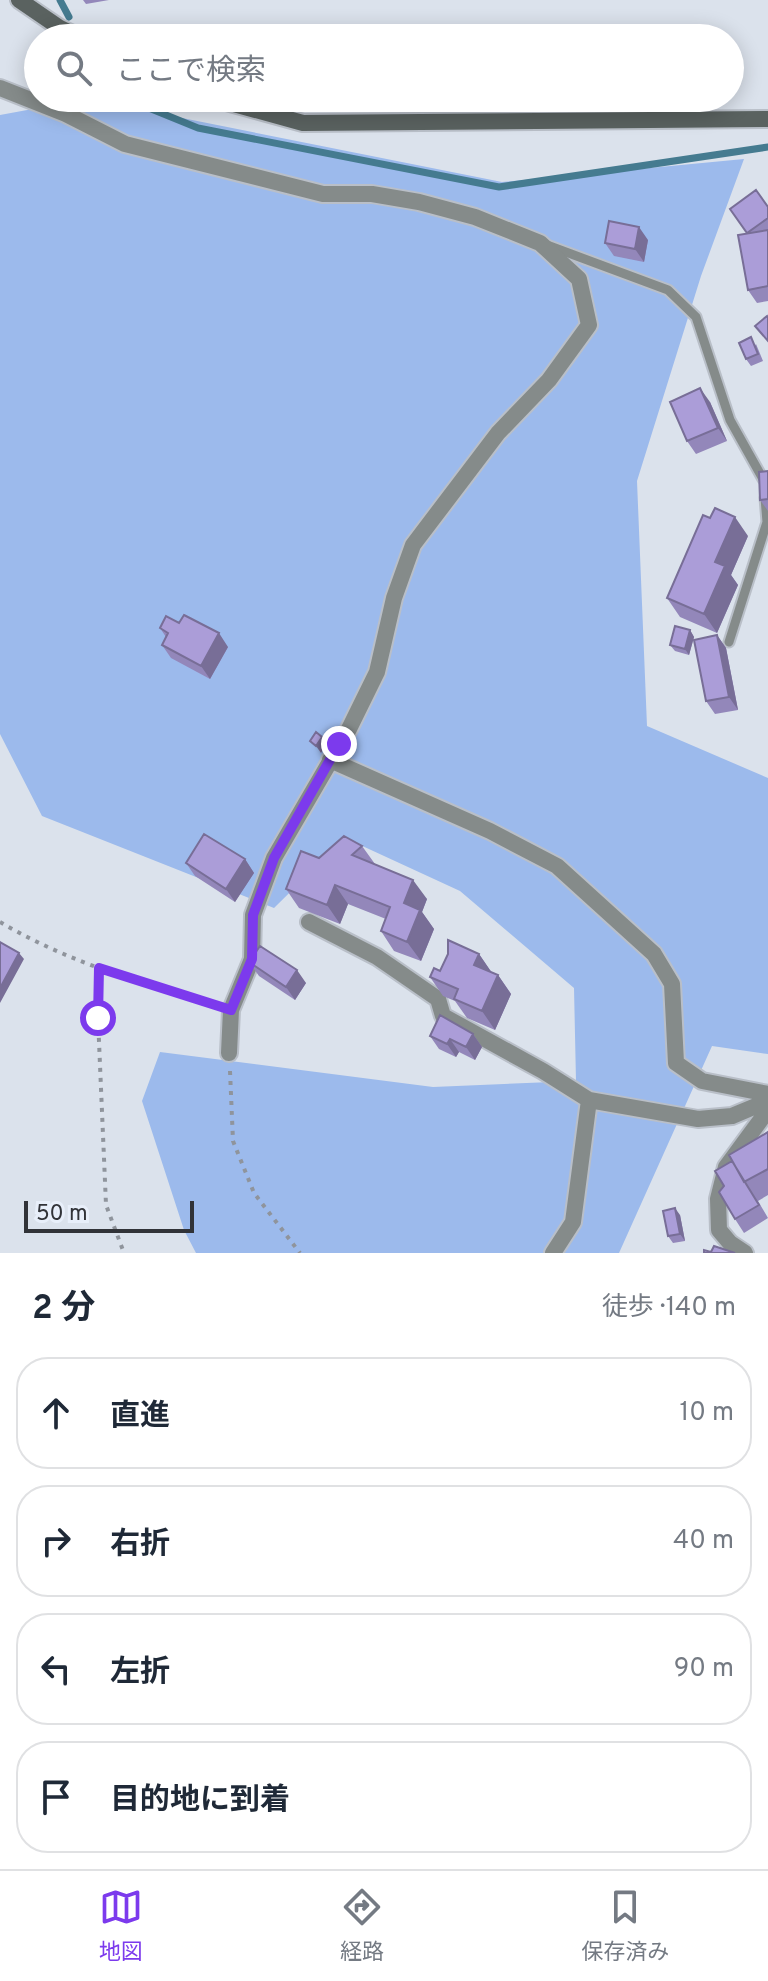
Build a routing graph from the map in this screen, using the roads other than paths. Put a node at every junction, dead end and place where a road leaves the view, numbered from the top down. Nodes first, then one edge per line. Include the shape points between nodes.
1 (19, 0) edge
2 (58, 24) edge
3 (0, 88) edge
4 (24, 97) edge
5 (61, 112) edge
6 (263, 112) edge
7 (768, 119) edge
8 (540, 243) junction
9 (729, 642) dead end
10 (330, 760) junction
11 (309, 922) dead end
12 (229, 1053) road end
13 (768, 1094) edge
14 (589, 1100) junction
15 (768, 1101) edge
16 (768, 1110) edge
17 (553, 1253) edge
18 (745, 1253) edge

1 - 2 main road
3 - 4 street
5 - 8 street via 125,144 323,194 372,194 419,202
6 - 7 main road via 303,123
8 - 9 lane via 668,290 696,317 730,420 763,477 767,522
8 - 10 street via 579,279 589,325 413,545 377,672
10 - 12 street via 274,858 253,915 252,959 231,1010
10 - 13 street via 557,866 654,954 672,984 676,1063 702,1081
11 - 14 street via 377,957 438,999 443,1016
14 - 15 street via 698,1119 732,1116
14 - 17 street via 573,1222
16 - 18 street via 726,1167 718,1199 719,1230

